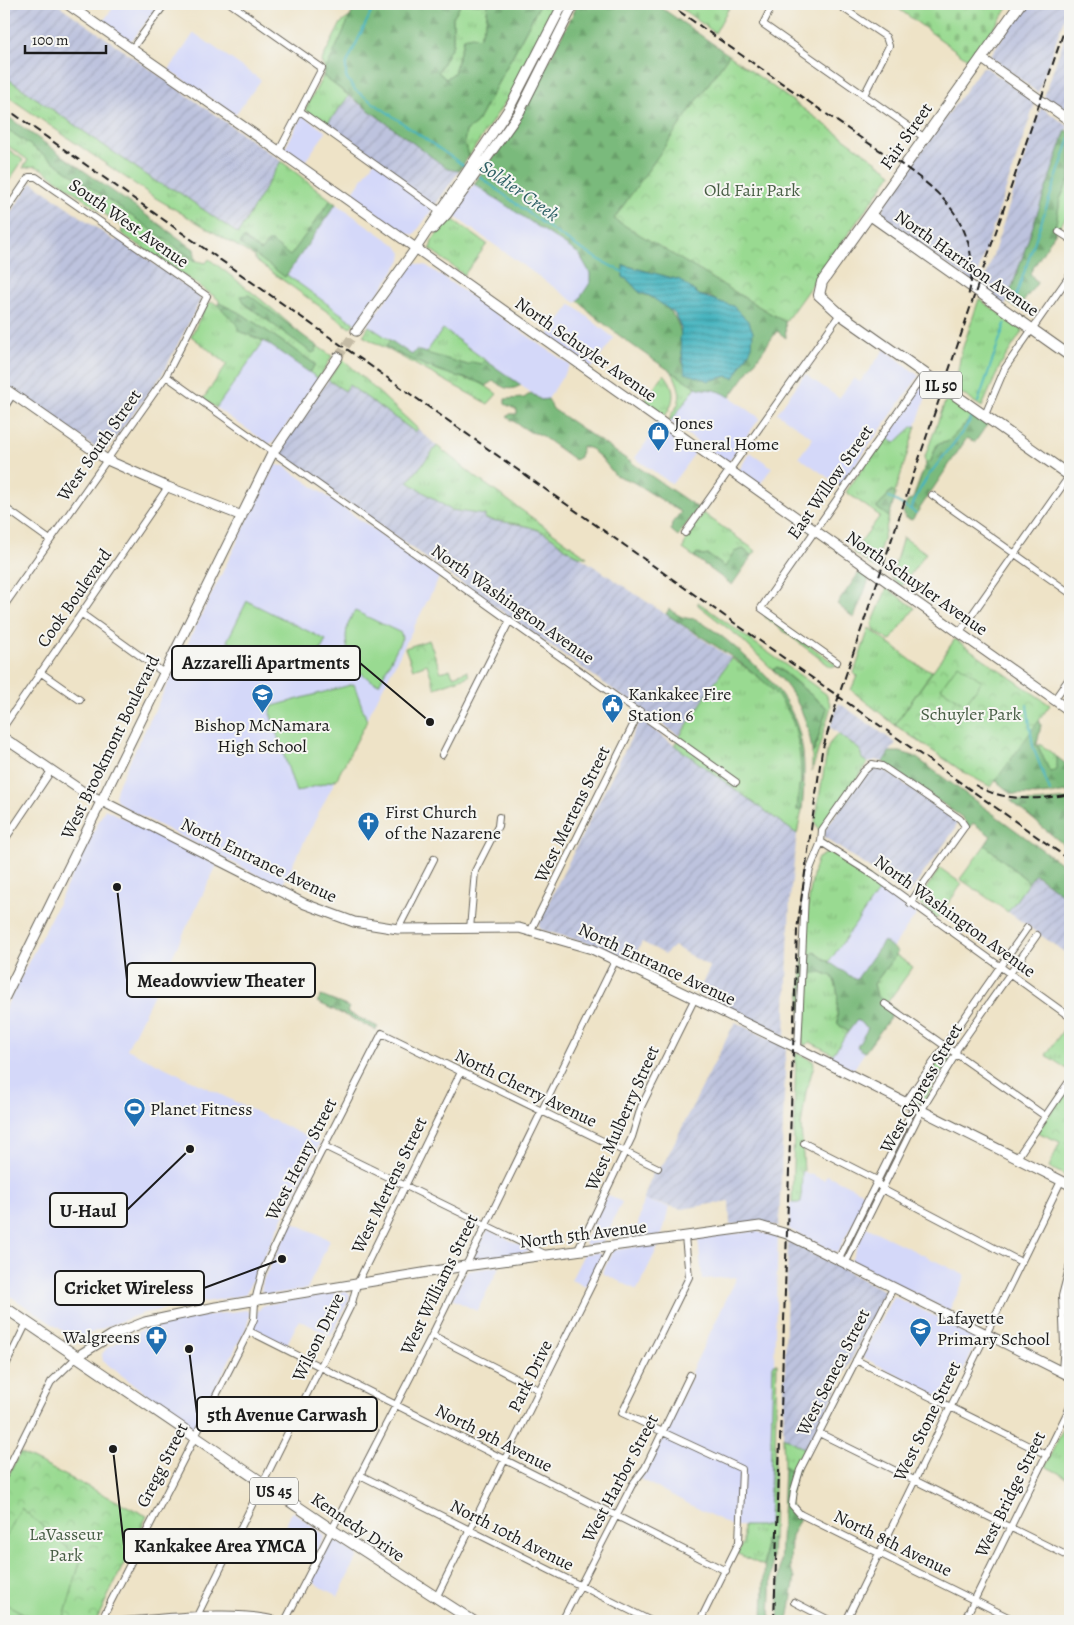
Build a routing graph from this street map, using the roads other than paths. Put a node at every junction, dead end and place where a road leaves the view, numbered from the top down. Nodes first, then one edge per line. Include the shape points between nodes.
1 (67, 4) edge
2 (165, 4) edge
3 (231, 4) edge
4 (563, 4) edge
5 (574, 4) edge
6 (773, 4) edge
7 (838, 4) edge
8 (1020, 4) edge
9 (131, 50) junction
10 (981, 58) junction
11 (864, 95) junction
12 (300, 111) junction
13 (1070, 121) edge
14 (925, 138) junction
15 (279, 152) junction
16 (476, 166) junction
17 (468, 177) junction
18 (440, 211) junction
19 (4, 214) edge
20 (870, 215) junction
21 (1059, 232) dead end
22 (1070, 240) edge
23 (416, 248) junction
24 (1070, 275) edge
25 (207, 296) joint
26 (840, 314) junction
27 (1032, 329) junction
28 (356, 331) tunnel mouth
29 (1070, 356) edge
30 (338, 357) tunnel mouth
31 (925, 374) junction
32 (166, 376) junction
33 (4, 388) edge
34 (13, 394) junction
35 (4, 408) edge
36 (985, 415) junction
37 (272, 454) junction
38 (106, 460) junction
39 (729, 470) junction
40 (1070, 475) edge
41 (168, 487) junction
42 (932, 495) dead end
43 (4, 507) edge
44 (242, 516) junction
45 (814, 530) junction
46 (685, 533) dead end
47 (50, 540) junction
48 (1015, 554) junction
49 (1070, 593) edge
50 (4, 606) edge
51 (82, 614) junction
52 (510, 620) junction
53 (959, 632) junction
54 (837, 662) dead end
55 (40, 672) junction
56 (164, 673) junction
57 (1070, 677) edge
58 (80, 700) dead end
59 (1054, 700) junction
60 (640, 711) junction
61 (1070, 711) edge
62 (4, 726) edge
63 (4, 738) edge
64 (442, 755) dead end
65 (52, 771) junction
66 (736, 782) dead end
67 (101, 801) junction
68 (499, 818) dead end
69 (4, 841) edge
70 (821, 842) junction
71 (434, 859) dead end
72 (910, 903) junction
73 (1027, 928) dead end
74 (398, 929) junction
75 (470, 929) junction
76 (531, 930) junction
77 (1038, 935) dead end
78 (616, 959) junction
79 (1000, 967) junction
80 (1010, 974) junction
81 (695, 998) junction
82 (4, 999) edge
83 (885, 1004) dead end
84 (1070, 1017) edge
85 (382, 1033) joint
86 (945, 1046) junction
87 (798, 1049) junction
88 (956, 1054) junction
89 (461, 1072) junction
90 (1070, 1080) edge
91 (913, 1107) junction
92 (542, 1112) junction
93 (1045, 1116) junction
94 (804, 1143) dead end
95 (324, 1146) junction
96 (624, 1153) junction
97 (1017, 1158) junction
98 (658, 1168) dead end
99 (1061, 1181) junction
100 (876, 1183) junction
101 (405, 1185) junction
102 (1070, 1185) edge
103 (882, 1189) junction
104 (485, 1224) junction
105 (685, 1237) junction
106 (610, 1248) junction
107 (578, 1250) junction
108 (545, 1254) junction
109 (841, 1262) junction
110 (1020, 1262) junction
111 (1070, 1265) edge
112 (465, 1266) junction
113 (357, 1284) junction
114 (893, 1288) junction
115 (255, 1301) junction
116 (4, 1307) edge
117 (27, 1322) junction
118 (249, 1330) junction
119 (432, 1335) junction
120 (986, 1335) junction
121 (78, 1356) junction
122 (856, 1360) junction
123 (321, 1366) junction
124 (4, 1369) edge
125 (1066, 1374) edge
126 (690, 1375) dead end
127 (540, 1390) junction
128 (395, 1405) junction
129 (950, 1406) junction
130 (1070, 1407) edge
131 (662, 1432) junction
132 (819, 1432) junction
133 (193, 1437) junction
134 (1047, 1454) junction
135 (505, 1461) junction
136 (800, 1470) joint
137 (360, 1475) junction
138 (4, 1476) edge
139 (914, 1480) junction
140 (262, 1482) junction
141 (616, 1516) junction
142 (1011, 1527) junction
143 (332, 1530) junction
144 (470, 1530) junction
145 (880, 1553) junction
146 (1070, 1557) edge
147 (726, 1570) junction
148 (580, 1585) junction
149 (436, 1598) junction
150 (974, 1601) junction
151 (794, 1602) dead end
152 (197, 1616) junction
153 (110, 1621) edge
154 (121, 1621) edge
155 (279, 1621) edge
156 (285, 1621) edge
157 (473, 1621) edge
158 (562, 1621) edge
159 (651, 1621) edge
160 (700, 1621) edge
161 (831, 1621) edge
162 (846, 1621) edge
163 (964, 1621) edge
164 (1016, 1621) edge

1 - 9 main road, North Schuyler Avenue
2 - 9 street
3 - 12 street via 322,68
4 - 16 main road
5 - 16 main road via 519,112
6 - 11 street via 763,24
7 - 11 street via 886,38 889,46
8 - 10 main road, Fair Street / IL 50
9 - 15 main road, North Schuyler Avenue
10 - 13 main road
10 - 14 main road, Fair Street / IL 50
11 - 14 street
12 - 15 street
12 - 18 street
14 - 20 main road, Fair Street / IL 50
15 - 23 main road, North Schuyler Avenue
16 - 17 main road
17 - 18 main road
17 - 23 main road via 446,216
18 - 23 main road
19 - 25 street, South West Avenue via 33,175
20 - 26 main road, Fair Street / IL 50 via 820,288 819,295
20 - 27 main road, North Harrison Avenue
21 - 22 street
23 - 28 main road
23 - 39 main road, North Schuyler Avenue
24 - 27 street
25 - 32 street, West South Street
26 - 31 main road, IL 50
26 - 39 street
27 - 29 main road, North Harrison Avenue
27 - 36 street via 1005,368
30 - 37 main road, West Brookmont Boulevard
31 - 36 main road, IL 50
31 - 45 street, East Willow Street
32 - 37 street, North Washington Avenue
32 - 38 street, West South Street
33 - 34 main road
34 - 35 street
34 - 38 main road
36 - 40 main road, IL 50
37 - 44 main road, West Brookmont Boulevard
37 - 52 street, North Washington Avenue
38 - 41 main road
38 - 47 street, West South Street
39 - 45 main road, North Schuyler Avenue
39 - 46 street
40 - 48 street
41 - 44 main road
41 - 51 street, Cook Boulevard
42 - 48 street
43 - 47 street
44 - 56 main road, West Brookmont Boulevard
45 - 53 main road, North Schuyler Avenue
45 - 54 street, East Willow Street via 761,608
47 - 50 street, West South Street
48 - 49 street
48 - 53 street
51 - 55 street, Cook Boulevard
51 - 56 street
52 - 60 street, North Washington Avenue
52 - 64 street
53 - 59 main road, North Schuyler Avenue
55 - 58 street
55 - 62 street, Cook Boulevard
56 - 67 main road, West Brookmont Boulevard
57 - 59 street
59 - 61 main road, North Schuyler Avenue
60 - 66 street, North Washington Avenue
60 - 76 street, West Mertens Street
63 - 65 main road, North Entrance Avenue
65 - 67 main road, North Entrance Avenue
65 - 69 street
67 - 74 main road, North Entrance Avenue via 305,904 354,922
67 - 82 main road, West Brookmont Boulevard
68 - 75 street via 475,871
70 - 72 street, North Washington Avenue
70 - 72 street via 822,830 870,766 878,764 960,819 965,826
70 - 87 street via 805,893
71 - 74 street
72 - 79 street, North Washington Avenue
73 - 79 street, West Cypress Street
74 - 75 main road, North Entrance Avenue
75 - 76 main road, North Entrance Avenue
76 - 78 main road, North Entrance Avenue
77 - 80 street, West Cypress Street
78 - 81 main road, North Entrance Avenue
78 - 92 street, West Williams Street
79 - 80 street, North Washington Avenue
79 - 86 street, West Cypress Street
80 - 84 street, North Washington Avenue
80 - 88 street, West Cypress Street
81 - 87 main road, North Entrance Avenue
81 - 96 street, West Mulberry Street via 641,1107
83 - 86 street
85 - 89 street, North Cherry Avenue
85 - 95 street, West Henry Street
86 - 88 street
86 - 91 street, West Cypress Street
87 - 91 main road, North Entrance Avenue
88 - 91 street, West Cypress Street
88 - 93 street
89 - 92 street, North Cherry Avenue
89 - 101 street, West Mertens Street
90 - 93 street
91 - 97 main road, North Entrance Avenue
91 - 100 street, West Cypress Street
91 - 103 street, West Cypress Street
92 - 96 street, North Cherry Avenue
92 - 104 street, West Williams Street
93 - 97 street
94 - 100 street via 875,1179
95 - 101 street
95 - 115 street, West Henry Street via 262,1273
96 - 98 street, North Cherry Avenue
96 - 107 street, West Mulberry Street
97 - 99 main road, North Entrance Avenue
99 - 102 main road, North Entrance Avenue
99 - 110 street, West Stone Street
100 - 103 street
100 - 109 street, West Cypress Street
101 - 104 street
101 - 113 street, West Mertens Street
103 - 109 street, West Cypress Street
103 - 110 street
104 - 108 street
104 - 112 street, West Williams Street
105 - 106 main road, North 5th Avenue
105 - 109 main road, North 5th Avenue via 760,1226 787,1234
105 - 131 street via 689,1277 622,1413
106 - 107 main road, North 5th Avenue
106 - 127 street, Park Drive
107 - 108 main road, North 5th Avenue
108 - 112 main road, North 5th Avenue
109 - 114 main road, North 5th Avenue
110 - 120 street, West Stone Street
111 - 125 street via 1062,1296
112 - 113 main road, North 5th Avenue
112 - 119 street, West Williams Street
113 - 115 main road, North 5th Avenue
113 - 123 street, Wilson Drive via 356,1294
114 - 120 main road, North 5th Avenue
114 - 122 street, West Seneca Street
115 - 118 street, Gregg Street
115 - 121 main road, North 5th Avenue via 145,1322 112,1335
116 - 117 main road, Kennedy Drive / US 45
117 - 121 main road, Kennedy Drive / US 45
117 - 124 street
118 - 123 street, North 9th Avenue
118 - 133 street, Gregg Street
119 - 127 street
119 - 128 street, West Williams Street
120 - 125 main road, North 5th Avenue
120 - 129 street, West Stone Street
121 - 133 main road, Kennedy Drive / US 45
121 - 138 street via 51,1382
122 - 129 street
122 - 132 street, West Seneca Street
123 - 128 street, North 9th Avenue
123 - 140 street, Wilson Drive
126 - 131 street, West Harbor Street
127 - 135 street, Park Drive
128 - 135 street, North 9th Avenue
128 - 137 street, West Williams Street
129 - 134 street
129 - 139 street, West Stone Street
130 - 134 street, West Bridge Street
131 - 141 street, West Harbor Street
131 - 147 street via 742,1469 740,1542
132 - 136 street, West Seneca Street
132 - 139 street
133 - 140 main road, Kennedy Drive / US 45
133 - 153 street, Gregg Street via 104,1615 106,1621
134 - 142 street, West Bridge Street
135 - 141 street, North 9th Avenue
135 - 144 street, Park Drive
136 - 145 street, North 8th Avenue via 792,1499 797,1512
137 - 143 street, West Williams Street
137 - 144 street, North 10th Avenue
139 - 142 street
139 - 145 street, West Stone Street
140 - 143 main road, Kennedy Drive / US 45
140 - 152 street, Wilson Drive
141 - 147 street, North 9th Avenue
141 - 148 street, West Harbor Street
142 - 146 street
142 - 150 street, West Bridge Street
143 - 149 main road, Kennedy Drive / US 45
143 - 156 street, West Williams Street
144 - 148 street, North 10th Avenue
144 - 149 street, Park Drive
145 - 150 street, North 8th Avenue
145 - 162 street, West Stone Street
147 - 160 street
148 - 158 street, West Harbor Street
148 - 159 street, North 10th Avenue
149 - 157 main road, Kennedy Drive / US 45
150 - 163 street, West Bridge Street
150 - 164 street, North 8th Avenue
151 - 161 street
152 - 154 street
152 - 155 street via 241,1616

